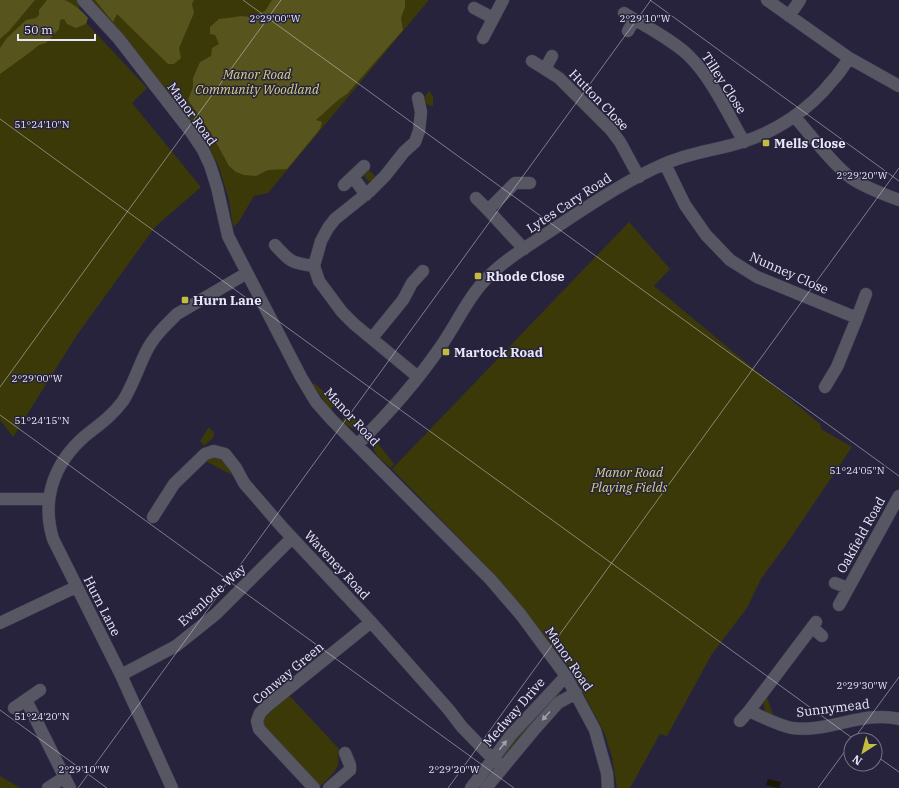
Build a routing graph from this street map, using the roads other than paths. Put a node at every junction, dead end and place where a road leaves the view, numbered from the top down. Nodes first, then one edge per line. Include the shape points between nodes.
1 (83, 0) edge
2 (503, 0) edge
3 (767, 0) edge
4 (800, 0) edge
5 (474, 8) dead end
6 (789, 16) junction
7 (493, 18) junction
8 (628, 31) dead end
9 (483, 38) dead end
10 (552, 56) dead end
11 (849, 58) junction
12 (532, 61) dead end
13 (544, 69) junction
14 (899, 86) edge
15 (418, 98) dead end
16 (794, 116) junction
17 (744, 142) junction
18 (665, 164) junction
19 (364, 166) dead end
20 (353, 177) junction
21 (639, 177) junction
22 (530, 183) dead end
23 (344, 185) dead end
24 (366, 195) junction
25 (476, 198) dead end
26 (899, 200) edge
27 (488, 210) junction
28 (524, 249) junction
29 (276, 253) dead end
30 (314, 266) junction
31 (423, 271) dead end
32 (247, 273) junction
33 (866, 294) dead end
34 (857, 318) junction
35 (372, 338) junction
36 (418, 378) junction
37 (825, 387) dead end
38 (357, 445) junction
39 (899, 496) edge
40 (0, 499) edge
41 (49, 499) junction
42 (153, 516) dead end
43 (292, 538) junction
44 (835, 583) dead end
45 (76, 587) junction
46 (848, 588) junction
47 (839, 605) dead end
48 (371, 622) junction
49 (0, 623) edge
50 (822, 636) dead end
51 (121, 675) junction
52 (566, 676) junction
53 (40, 690) dead end
54 (576, 693) junction
55 (26, 700) junction
56 (14, 708) dead end
57 (749, 711) junction
58 (899, 719) edge
59 (740, 721) dead end
60 (345, 753) dead end
61 (493, 759) junction
62 (502, 767) junction
63 (65, 777) junction
64 (48, 788) edge
65 (70, 788) edge
66 (172, 788) edge
67 (314, 788) edge
68 (330, 788) edge
69 (471, 788) edge
70 (486, 788) edge
71 (608, 788) edge

1 - 32 street, Manor Road via 118,38 203,150 217,187 228,236
2 - 7 street
3 - 6 street
4 - 6 street
5 - 7 street
6 - 11 street
7 - 9 street
8 - 17 street, Tilley Close via 629,17 675,44 689,56 709,81
10 - 13 street
11 - 14 street
11 - 16 street, Lytes Cary Road via 832,82
12 - 13 street, Hutton Close
13 - 21 street, Hutton Close via 559,78 611,130
15 - 24 street via 427,112 415,142
16 - 17 street, Lytes Cary Road
16 - 26 street via 836,164 851,177 879,193
17 - 18 street, Lytes Cary Road
18 - 21 street, Lytes Cary Road
18 - 34 street, Nunney Close via 685,205 706,235 730,260 748,273
19 - 20 street
20 - 23 street
20 - 24 street
21 - 28 street, Lytes Cary Road via 604,196
22 - 27 street via 515,183
24 - 30 street via 335,219 328,228 321,241
25 - 27 street
27 - 28 street
28 - 36 street, Lytes Cary Road via 500,266 476,289 440,348
29 - 30 street via 296,264
30 - 35 street via 319,281 331,299 354,324
31 - 35 street
32 - 38 street, Manor Road via 316,402
32 - 41 street, Hurn Lane via 177,314 168,323 146,351 129,391 117,409 80,441 59,466
33 - 34 street
34 - 37 street via 837,367
35 - 36 street
36 - 38 street, Lytes Cary Road
38 - 52 street, Manor Road via 491,580
39 - 46 street, Oakfield Road
40 - 41 street
41 - 45 street, Hurn Lane via 49,525 53,539
42 - 43 street, Waveney Road via 174,484 205,454 214,451 225,454 244,483
43 - 48 street, Waveney Road
43 - 51 street, Evenlode Way via 216,614 176,646
44 - 46 street, Oakfield Road
45 - 49 street
45 - 51 street, Hurn Lane
46 - 47 street, Oakfield Road
48 - 61 street, Waveney Road
48 - 67 street, Conway Green via 267,706 257,721 259,728
50 - 57 street via 814,625
51 - 66 street, Hurn Lane
52 - 54 street, Manor Road
61 -> 52 street, Medway Drive via 511,735
53 - 55 street
54 -> 62 street, Medway Drive via 558,703
54 - 71 street, Manor Road via 595,730 607,773
55 - 56 street
55 - 63 street
57 - 58 street, Sunnymead via 777,724 793,728 875,717
57 - 59 street
60 - 68 street via 350,770
61 - 62 street, Waveney Road
61 - 69 street, Medway Drive
62 - 70 street, Medway Drive
63 - 64 street
63 - 65 street

